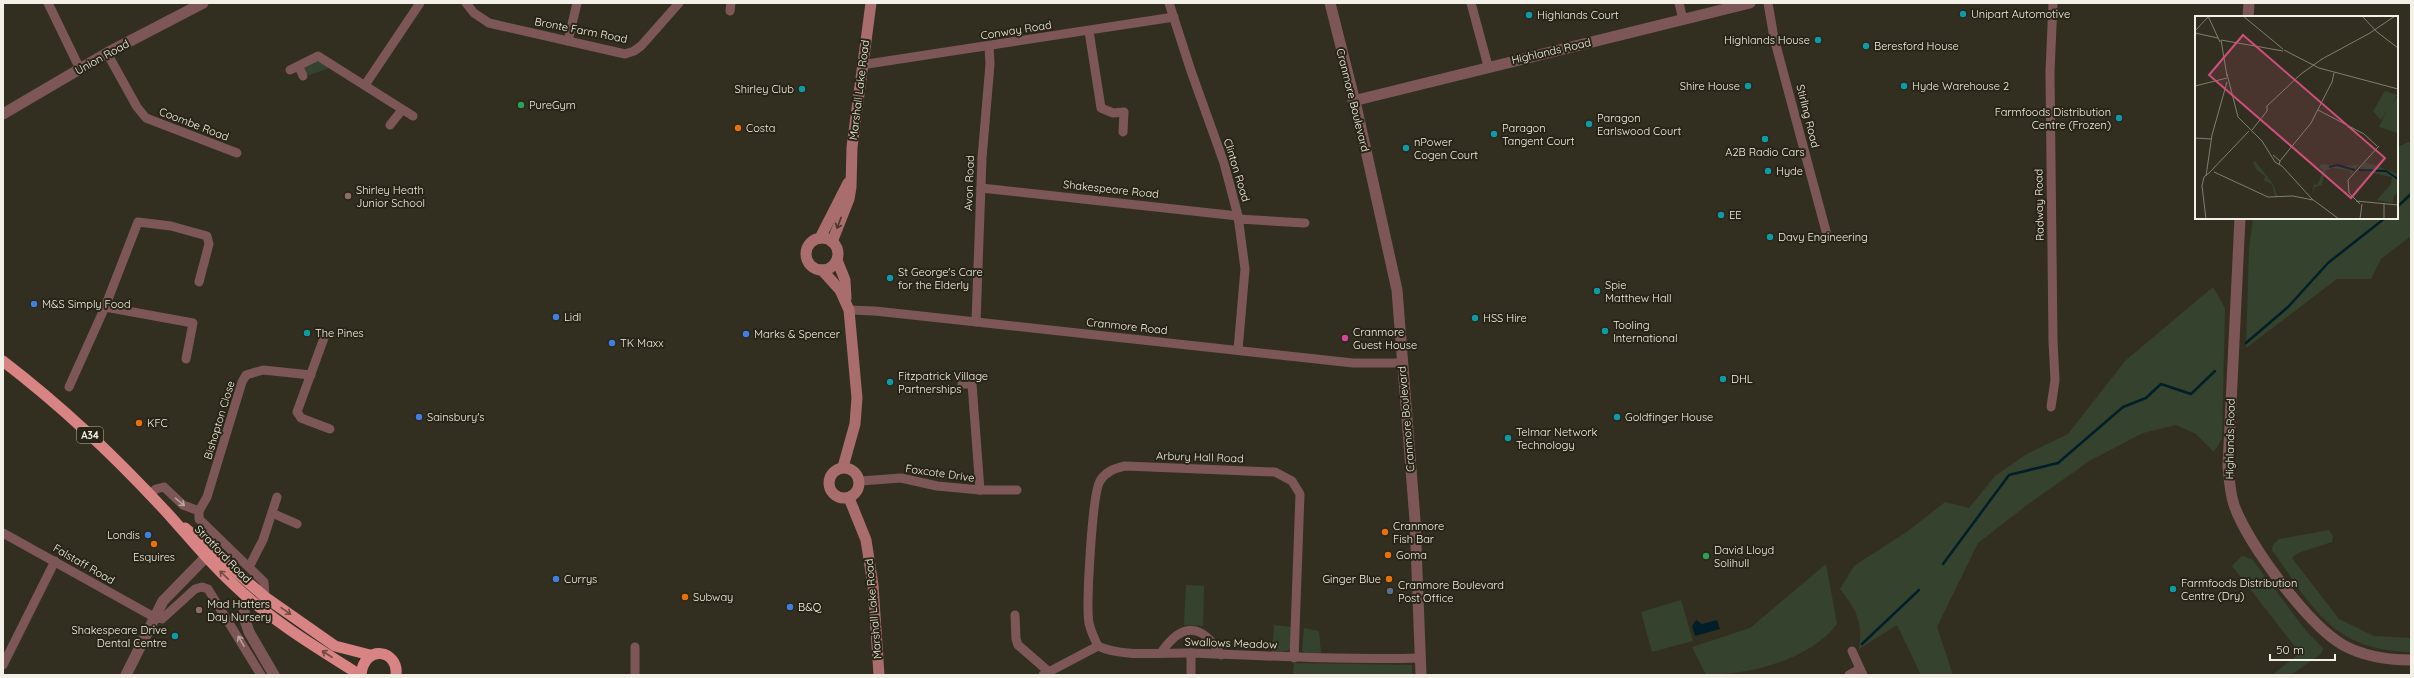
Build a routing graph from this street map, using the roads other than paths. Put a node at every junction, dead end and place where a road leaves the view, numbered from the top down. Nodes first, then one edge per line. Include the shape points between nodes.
1 (48, 3) edge
2 (203, 3) edge
3 (420, 3) edge
4 (466, 3) edge
5 (577, 3) edge
6 (679, 3) edge
7 (871, 3) edge
8 (1169, 3) edge
9 (1330, 3) edge
10 (1471, 3) edge
11 (1679, 3) edge
12 (1750, 3) edge
13 (1768, 3) edge
14 (2053, 3) edge
15 (2248, 3) edge
16 (2248, 16) edge
17 (1174, 17) junction
18 (1684, 20) junction
19 (1089, 31) junction
20 (568, 41) junction
21 (989, 46) junction
22 (107, 53) junction
23 (861, 65) junction
24 (1488, 66) junction
25 (80, 69) junction
26 (303, 76) dead end
27 (366, 85) junction
28 (1353, 101) junction
29 (402, 110) junction
30 (3, 114) edge
31 (413, 116) dead end
32 (390, 125) dead end
33 (1123, 132) dead end
34 (237, 153) dead end
35 (851, 176) junction
36 (981, 188) junction
37 (1238, 218) junction
38 (2240, 219) edge
39 (1304, 223) dead end
40 (1827, 235) dead end
41 (820, 238) junction
42 (832, 242) junction
43 (837, 260) junction
44 (822, 270) junction
45 (199, 282) dead end
46 (105, 306) junction
47 (848, 306) junction
48 (976, 322) junction
49 (324, 338) dead end
50 (1238, 350) junction
51 (186, 359) dead end
52 (3, 361) edge
53 (1402, 364) junction
54 (311, 375) junction
55 (962, 384) dead end
56 (68, 387) dead end
57 (2051, 407) dead end
58 (330, 429) dead end
59 (843, 468) junction
60 (860, 481) junction
61 (980, 490) junction
62 (1017, 490) dead end
63 (149, 495) junction
64 (276, 497) dead end
65 (848, 498) junction
66 (199, 511) junction
67 (272, 513) junction
68 (297, 524) dead end
69 (3, 533) edge
70 (209, 554) junction
71 (55, 561) junction
72 (249, 567) junction
73 (245, 596) junction
74 (265, 597) junction
75 (263, 610) junction
76 (1015, 615) dead end
77 (154, 617) junction
78 (247, 626) junction
79 (1098, 646) junction
80 (635, 647) dead end
81 (1852, 651) dead end
82 (1161, 653) junction
83 (1191, 653) junction
84 (370, 655) junction
85 (1221, 655) junction
86 (1294, 658) junction
87 (1420, 658) junction
88 (2411, 660) edge
89 (3, 665) edge
90 (1862, 672) edge
91 (1045, 673) edge
92 (126, 675) edge
93 (261, 675) edge
94 (274, 675) edge
95 (360, 675) edge
96 (396, 675) edge
97 (635, 675) edge
98 (879, 675) edge
99 (1191, 675) edge
100 (1421, 675) edge
101 (1849, 675) edge

1 - 25 street
2 - 22 street, Union Road
3 - 27 street
4 - 20 street, Bronte Farm Road via 474,13 489,23
5 - 20 street
6 - 20 street, Bronte Farm Road via 634,51 625,54
7 - 23 main road, Marshall Lake Road
8 - 17 street, Clinton Road
9 - 28 street, Cranmore Boulevard
10 - 24 street
11 - 18 street
12 - 18 street, Highlands Road
13 - 40 street, Stirling Road via 1774,38
14 - 57 street, Radway Road via 2050,80 2052,341 2055,380
15 - 16 street
17 - 19 street, Conway Road
17 - 37 street, Clinton Road via 1224,163
18 - 24 street, Highlands Road
19 - 21 street, Conway Road
19 - 33 street via 1101,108 1113,113 1124,112
21 - 23 street, Conway Road
21 - 36 street, Avon Road via 990,64
22 - 25 street, Union Road
22 - 34 street, Coombe Road via 137,107 146,118
23 - 35 main road, Marshall Lake Road
24 - 28 street, Highlands Road
25 - 30 street, Union Road
26 - 27 street via 294,69 318,56
27 - 29 street
28 - 53 street, Cranmore Boulevard via 1392,265 1399,314
29 - 31 street
29 - 32 street
35 - 41 main road, Marshall Lake Road
35 -> 42 main road, Marshall Lake Road via 849,198
36 - 37 street, Shakespeare Road
36 - 48 street, Avon Road
37 - 39 street, Shakespeare Road
37 - 50 street, Clinton Road via 1244,269
38 - 88 street, Highlands Road via 2228,466 2234,504 2241,522 2280,582 2324,632 2356,651 2374,656
41 - 42 main road
41 - 44 main road, Marshall Lake Road via 811,242 806,250 806,256 811,266
42 - 43 main road, Marshall Lake Road via 836,247
43 - 44 main road via 831,267
43 - 47 main road, Marshall Lake Road via 845,280
44 - 47 main road, Marshall Lake Road via 840,290
45 - 46 street via 209,244 207,236 171,226 138,222
46 - 51 street via 193,323
46 - 56 street
47 - 48 street, Cranmore Road
47 - 59 main road, Marshall Lake Road via 857,398 855,424
48 - 50 street, Cranmore Road
49 - 54 street
50 - 53 street, Cranmore Road via 1353,363
52 - 63 highway, Stratford Road / A34 via 80,425
53 - 87 street, Cranmore Boulevard via 1415,520
54 - 58 street via 297,412 301,418
54 - 66 street, Bishopton Close via 263,370 246,375 208,497
55 - 61 street via 972,384
59 - 60 main road via 854,471
59 - 65 main road via 833,473 829,486 835,495
60 - 61 street, Foxcote Drive via 901,478 937,486
60 - 65 main road via 858,489
61 - 62 street, Foxcote Drive
63 -> 66 street via 164,488 183,505
63 - 70 highway, Stratford Road / A34
64 - 67 street
65 - 98 main road, Marshall Lake Road via 866,540 873,585
66 - 72 street via 199,519
67 - 68 street
67 - 72 street via 263,540
69 - 71 street, Falstaff Road
73 -> 70 highway, Stratford Road / A34
70 - 74 highway, Stratford Road / A34
70 - 77 street via 167,595
71 - 77 street, Falstaff Road
71 - 89 street
72 - 74 street via 264,582
73 - 75 highway, Stratford Road / A34
73 - 78 street via 244,617
74 -> 84 highway, Stratford Road / A34 via 335,646
75 - 78 street via 255,611
95 -> 75 highway, Stratford Road / A34
76 - 91 street via 1018,645
77 - 92 street
93 -> 77 street via 208,589 195,589 162,619
78 - 94 street
79 - 82 street, Swallows Meadow via 1108,650
79 - 86 street, Arbury Hall Road via 1089,622 1091,556 1095,490 1106,474 1125,466 1275,472 1292,481 1300,494
79 - 91 street
80 - 97 street
81 - 90 street
82 - 83 street, Swallows Meadow
82 - 85 street via 1170,639 1186,631 1197,631 1206,635
83 - 85 street, Swallows Meadow
83 - 99 street
84 - 95 highway, Stratford Road / A34 via 362,666
84 - 96 highway, Stratford Road / A34 via 378,653 390,658 396,668
85 - 86 street, Swallows Meadow
86 - 87 street, Swallows Meadow
87 - 100 street, Cranmore Boulevard
90 - 101 street

